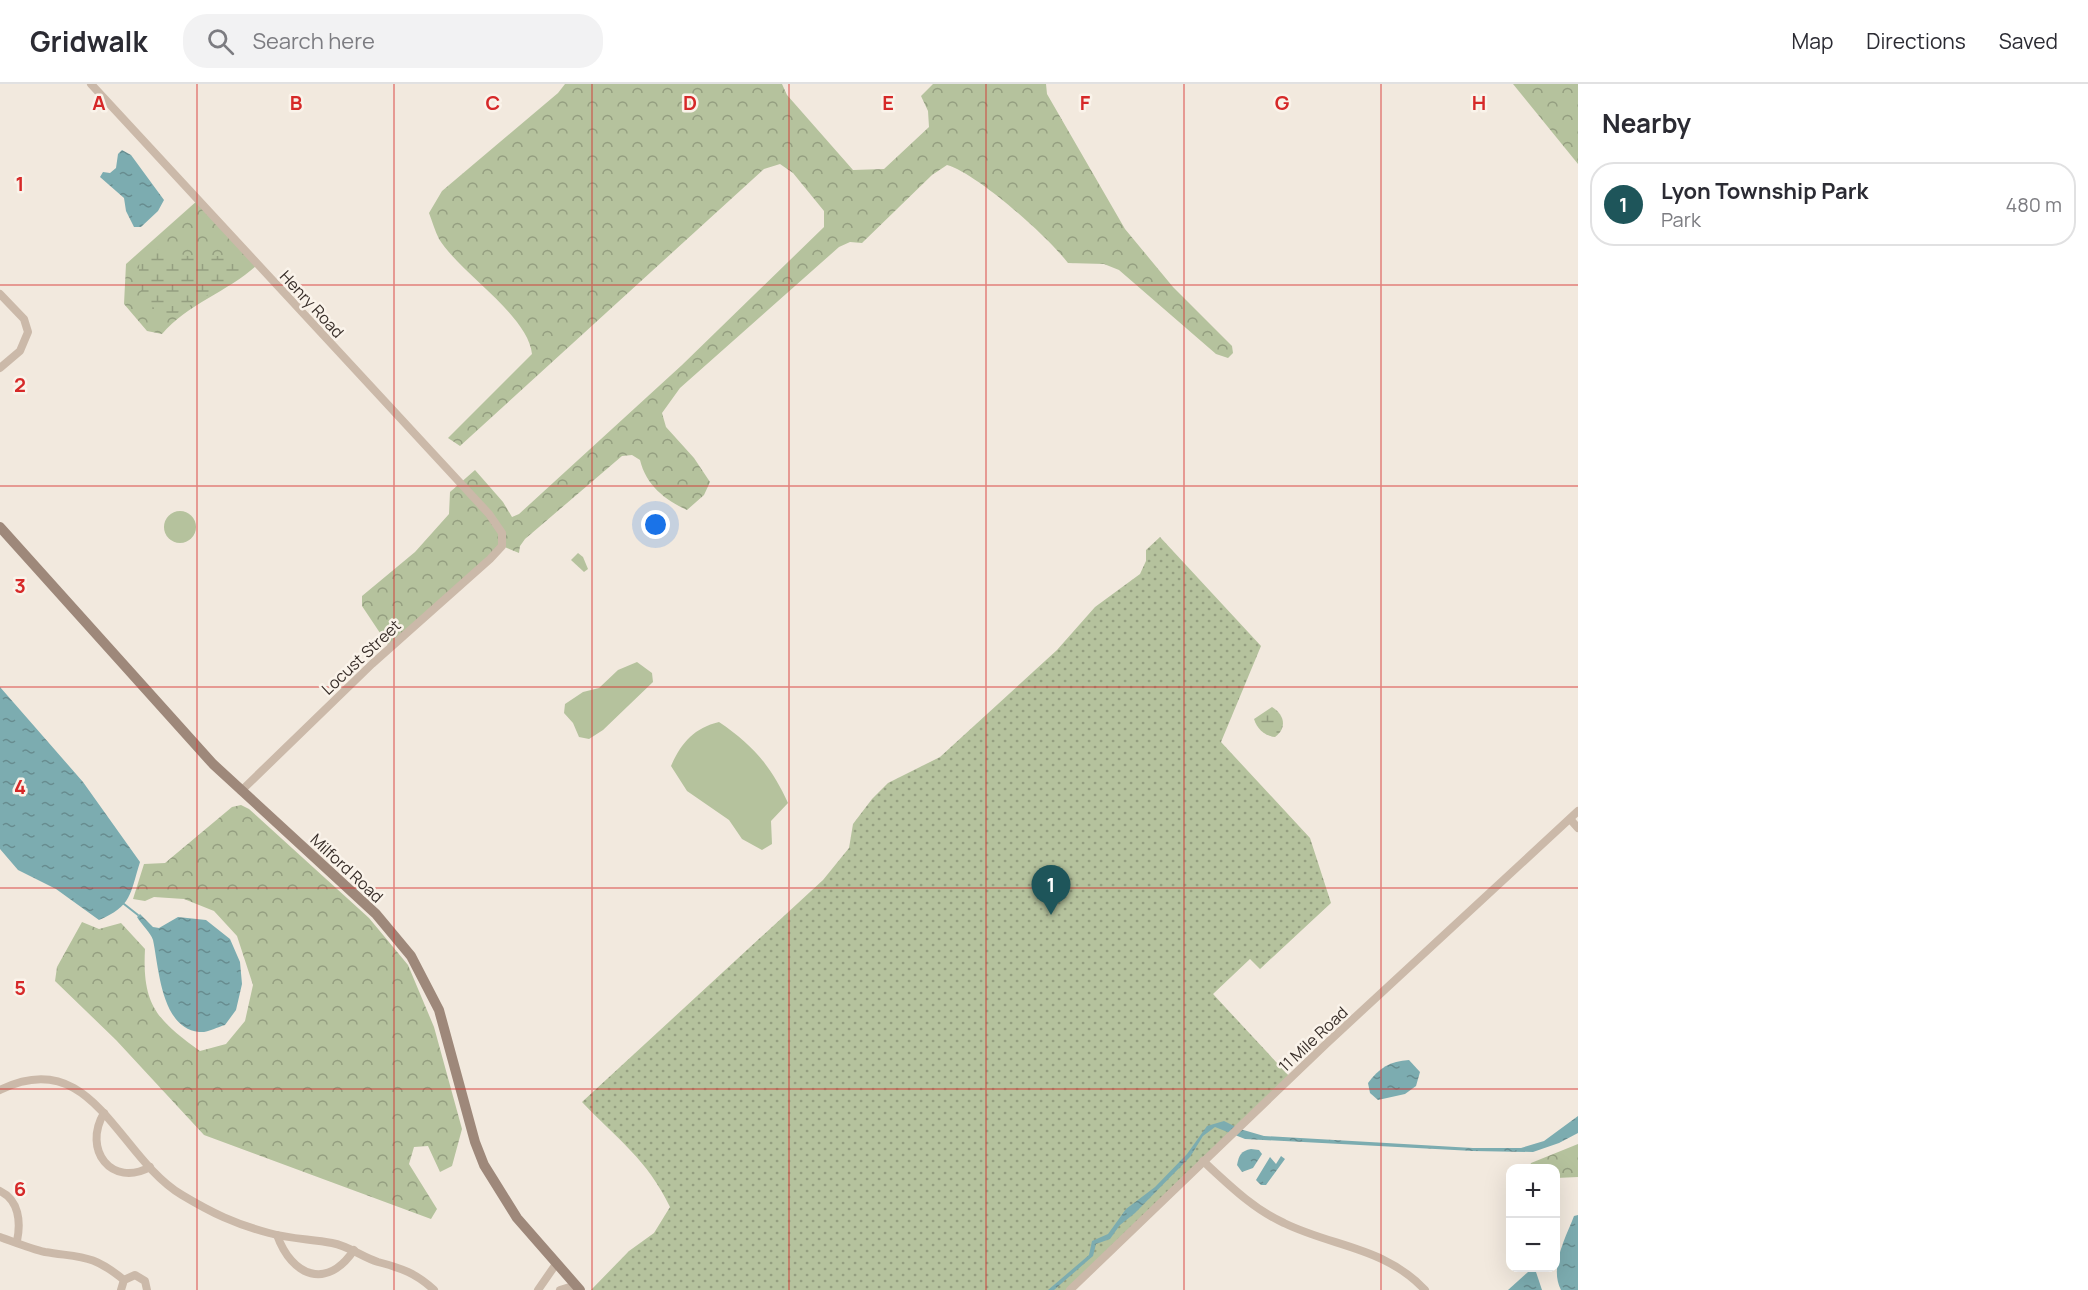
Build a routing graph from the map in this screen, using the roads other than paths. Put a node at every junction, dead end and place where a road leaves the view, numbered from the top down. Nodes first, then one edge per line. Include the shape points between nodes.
1 (92, 84) edge
2 (0, 294) edge
3 (0, 368) edge
4 (0, 527) edge
5 (502, 546) joint
6 (241, 791) junction
7 (1578, 811) edge
8 (1570, 819) junction
9 (1578, 828) edge
10 (0, 1090) edge
11 (104, 1113) junction
12 (1203, 1161) junction
13 (150, 1167) junction
14 (0, 1191) edge
15 (277, 1235) junction
16 (0, 1237) edge
17 (17, 1241) junction
18 (354, 1250) junction
19 (556, 1264) junction
20 (124, 1280) junction
21 (578, 1287) edge
22 (121, 1290) edge
23 (147, 1290) edge
24 (434, 1290) edge
25 (538, 1290) edge
26 (560, 1290) edge
27 (1070, 1290) edge
28 (1425, 1290) edge

1 - 5 street, Henry Road via 489,514 502,533
2 - 3 street via 24,319 28,332 20,351
4 - 6 street, Milford Road
5 - 6 street, Locust Street
6 - 19 street, Milford Road via 376,914 411,956 439,1010 474,1142 484,1165 517,1218
7 - 8 street, 11 Mile Road
8 - 9 street
8 - 12 street, 11 Mile Road
10 - 11 street via 18,1081 40,1078 70,1084 93,1099
11 - 13 street
11 - 13 street via 95,1136 102,1159 125,1172
12 - 27 street, 11 Mile Road
12 - 28 street via 1245,1199 1283,1223 1372,1252
13 - 15 street via 170,1187 223,1220
14 - 17 street via 8,1195 19,1217
15 - 18 street
15 - 18 street via 290,1264 309,1275 326,1276 339,1269
16 - 17 street
17 - 20 street via 44,1252 87,1257
18 - 24 street via 376,1261 403,1267
19 - 21 street, Milford Road
19 - 25 street
20 - 22 street
20 - 23 street via 139,1276
21 - 26 street

